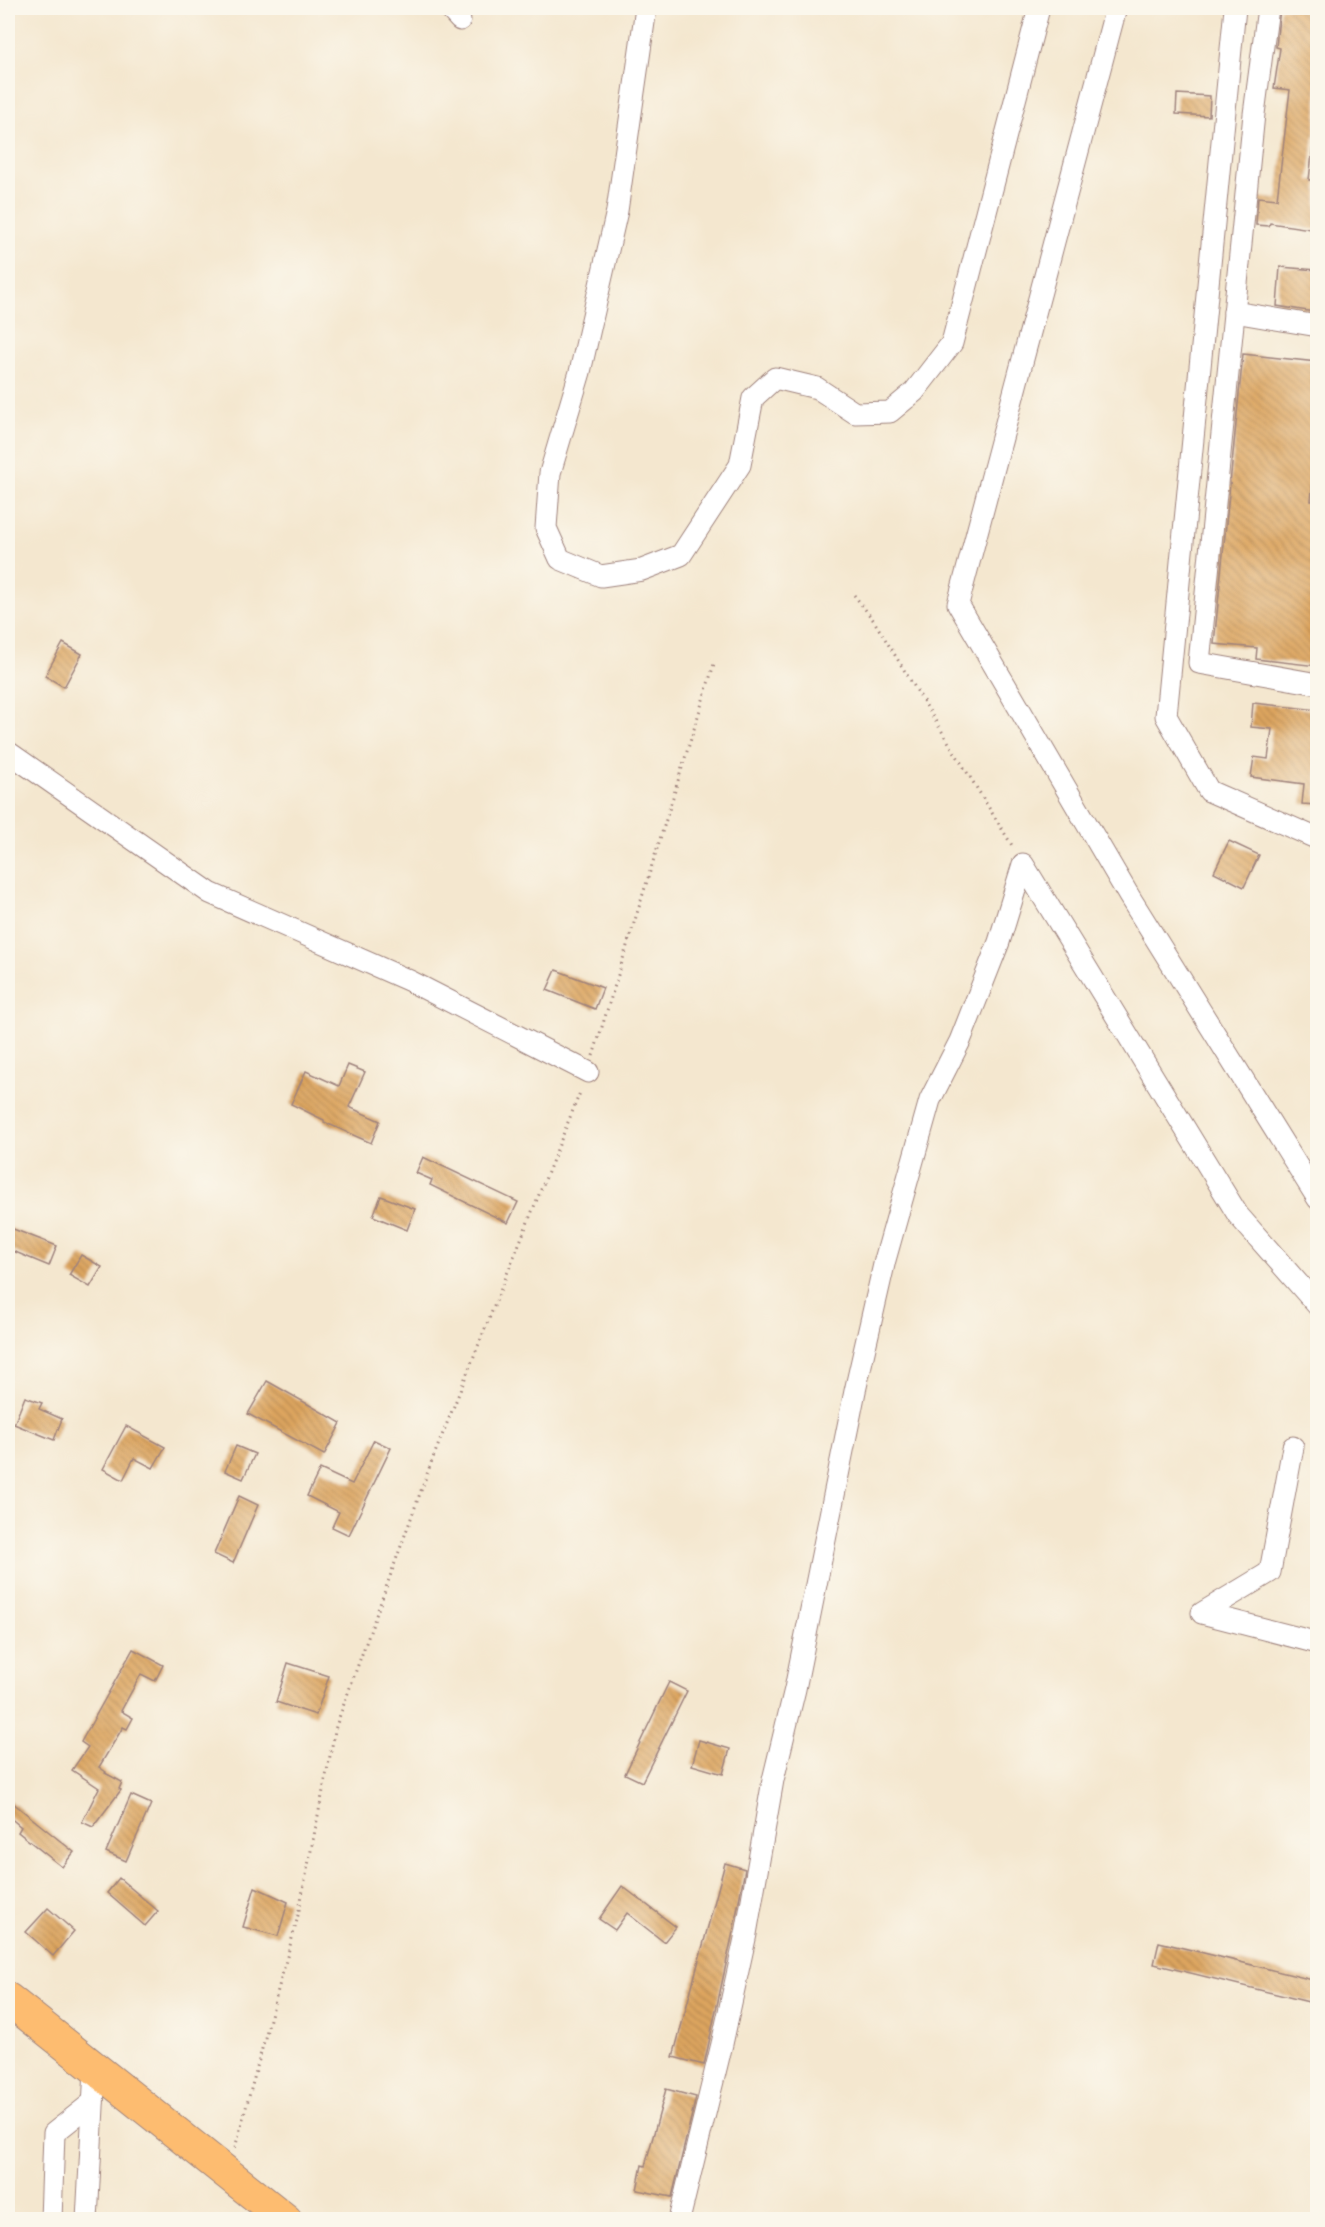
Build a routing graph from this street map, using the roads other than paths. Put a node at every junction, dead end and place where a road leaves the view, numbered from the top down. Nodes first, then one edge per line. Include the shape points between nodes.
1 (646, 8) edge
2 (1039, 8) edge
3 (1116, 8) edge
4 (1235, 8) edge
5 (1268, 8) edge
6 (1234, 312) junction
7 (1317, 326) edge
8 (1317, 684) edge
9 (8, 752) edge
10 (1317, 840) edge
11 (588, 1072) road end
12 (1317, 1199) edge
13 (1317, 1306) edge
14 (1293, 1447) dead end
15 (1317, 1643) edge
16 (8, 1999) edge
17 (95, 2069) junction
18 (93, 2102) junction
19 (51, 2220) edge
20 (87, 2220) edge
21 (286, 2220) edge
22 (679, 2220) edge

1 - 2 street via 617,212 580,372 550,473 546,528 560,559 601,576 642,570 681,555 740,465 753,398 775,378 817,388 855,414 890,412 914,392 952,344
3 - 12 street via 957,604 1129,896
4 - 10 street via 1166,716 1209,791
5 - 6 street
6 - 7 street
6 - 8 street via 1199,663
9 - 11 street via 210,893 410,981
13 - 22 street via 1238,1215 1023,864 999,942 960,1041 930,1100 885,1260 773,1780 746,1934
14 - 15 street via 1270,1572 1202,1613
16 - 17 highway
17 - 18 street
17 - 21 highway
18 - 19 street via 54,2133
18 - 20 street

